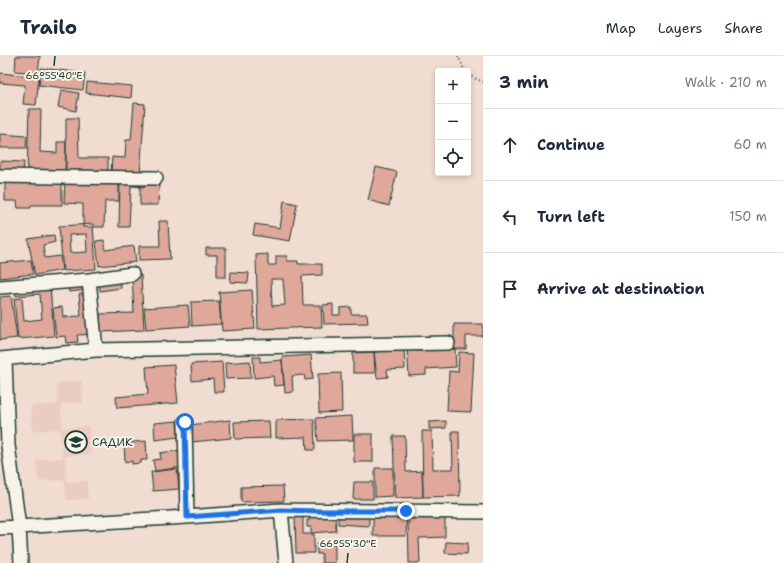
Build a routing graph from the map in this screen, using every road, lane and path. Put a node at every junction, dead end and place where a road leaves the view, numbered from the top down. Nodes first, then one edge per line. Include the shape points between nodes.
1 (458, 56) edge
2 (464, 68) edge
3 (471, 76) edge
4 (483, 82) edge
5 (0, 176) edge
6 (156, 178) dead end
7 (132, 274) dead end
8 (89, 280) junction
9 (0, 287) edge
10 (448, 343) dead end
11 (96, 350) junction
12 (3, 359) edge
13 (185, 422) dead end
14 (281, 510) junction
15 (483, 512) edge
16 (187, 517) junction
17 (19, 527) junction
18 (0, 528) edge
19 (21, 563) edge
20 (286, 563) edge

1 - 2 path
3 - 4 path
5 - 6 street
7 - 8 street
8 - 9 street
8 - 11 street
10 - 11 street
11 - 12 street
12 - 17 street via 8,445
13 - 16 street
14 - 15 street
14 - 16 street
14 - 20 street
16 - 17 street
17 - 18 street
17 - 19 street

